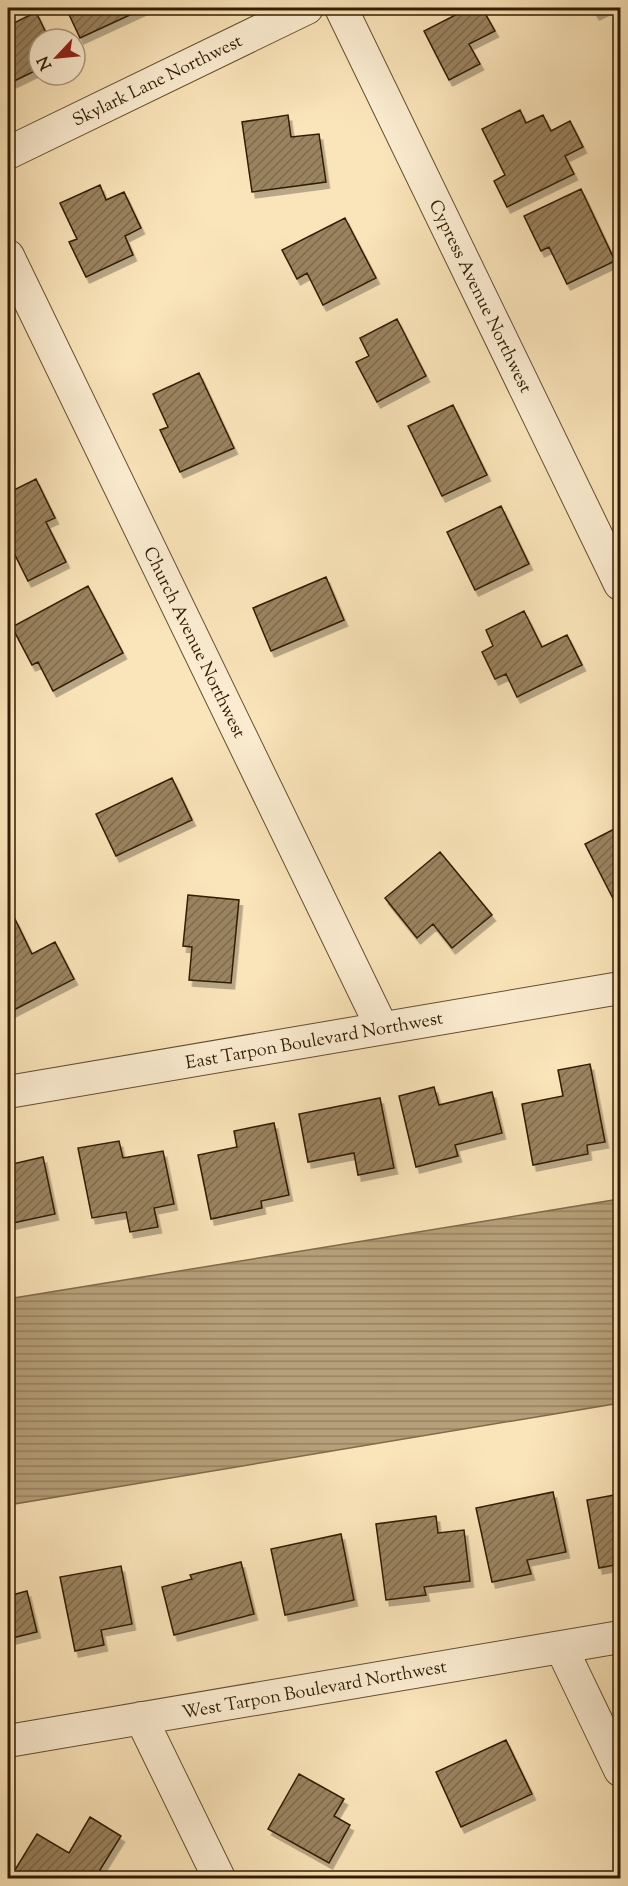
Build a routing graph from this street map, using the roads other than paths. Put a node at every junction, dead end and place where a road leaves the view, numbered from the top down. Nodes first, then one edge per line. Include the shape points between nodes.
1 (307, 8) edge
2 (341, 8) edge
3 (8, 153) edge
4 (8, 256) edge
5 (621, 584) edge
6 (621, 988) edge
7 (382, 1028) junction
8 (8, 1092) edge
9 (621, 1637) edge
10 (561, 1647) junction
11 (141, 1718) junction
12 (8, 1741) edge
13 (621, 1770) edge
14 (219, 1878) edge

1 - 3 street, Skylark Lane Northwest
2 - 5 street, Cypress Avenue Northwest
4 - 7 street, Church Avenue Northwest
6 - 7 street, East Tarpon Boulevard Northwest
7 - 8 street, East Tarpon Boulevard Northwest
9 - 10 street, West Tarpon Boulevard Northwest
10 - 11 street, West Tarpon Boulevard Northwest
10 - 13 street
11 - 12 street, West Tarpon Boulevard Northwest
11 - 14 street

